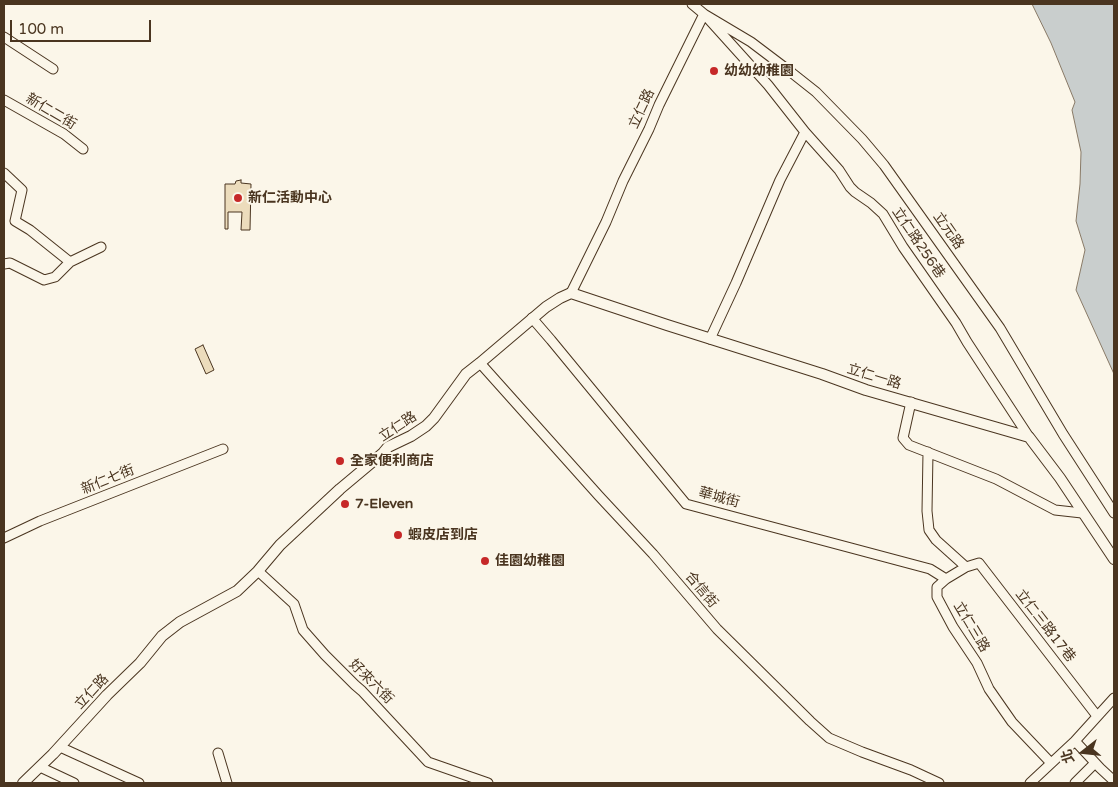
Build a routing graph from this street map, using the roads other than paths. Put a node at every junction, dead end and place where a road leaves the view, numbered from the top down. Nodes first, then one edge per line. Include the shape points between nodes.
1 (692, 4) edge
2 (704, 14) junction
3 (4, 37) edge
4 (53, 69) dead end
5 (4, 100) edge
6 (805, 132) junction
7 (84, 149) dead end
8 (4, 173) edge
9 (101, 247) dead end
10 (70, 262) junction
11 (4, 264) edge
12 (571, 293) junction
13 (532, 318) junction
14 (710, 339) junction
15 (480, 363) junction
16 (911, 402) junction
17 (1029, 437) junction
18 (223, 449) dead end
19 (928, 452) junction
20 (1082, 513) junction
21 (1114, 513) edge
22 (4, 538) edge
23 (1114, 559) edge
24 (966, 567) junction
25 (258, 571) junction
26 (946, 579) junction
27 (1114, 699) edge
28 (1097, 716) junction
29 (1075, 741) junction
30 (60, 747) junction
31 (218, 753) dead end
32 (1051, 763) junction
33 (1095, 763) junction
34 (40, 767) junction
35 (1114, 781) edge
36 (23, 783) edge
37 (74, 783) edge
38 (139, 783) edge
39 (227, 783) edge
40 (488, 783) edge
41 (939, 783) edge
42 (1030, 783) edge
43 (1075, 783) edge

1 - 2 street
2 - 6 street, 立仁路256巷
2 - 12 street, 立仁路
2 - 21 street, 立元路 via 751,42 792,73 816,92 862,139 1000,328
3 - 4 street
5 - 7 street, 新仁二街
6 - 14 street via 780,180
6 - 17 street, 立仁路256巷 via 850,187 883,214 902,248 956,323
8 - 10 street via 22,190 15,221
9 - 10 street
10 - 11 street via 55,277 44,280 10,263
12 - 13 street, 立仁路
12 - 14 street, 立仁一路
13 - 15 street, 立仁路
13 - 26 street, 華城街 via 686,504 930,569
14 - 16 street, 立仁一路
15 - 25 street, 立仁路 via 466,374 426,426 388,447 280,546
15 - 41 street, 合信街 via 717,629 810,721 829,738
16 - 17 street, 立仁一路
16 - 19 street via 904,438 909,445
17 - 20 street
18 - 22 street, 新仁七街
19 - 20 street via 996,479 1055,510
19 - 24 street via 929,530
20 - 23 street
24 - 26 street
24 - 28 street, 立仁三路17巷 via 979,563
25 - 30 street, 立仁路 via 237,591 180,622 162,636
25 - 40 street, 好來六街 via 294,604 303,630 325,655 428,762
26 - 32 street, 立仁三路 via 937,587 937,597 953,628 1012,722
27 - 28 street
28 - 29 street
29 - 32 street
29 - 33 street
30 - 34 street, 立仁路
30 - 38 street
31 - 39 street
32 - 42 street
33 - 35 street
33 - 43 street
34 - 36 street, 立仁路
34 - 37 street

